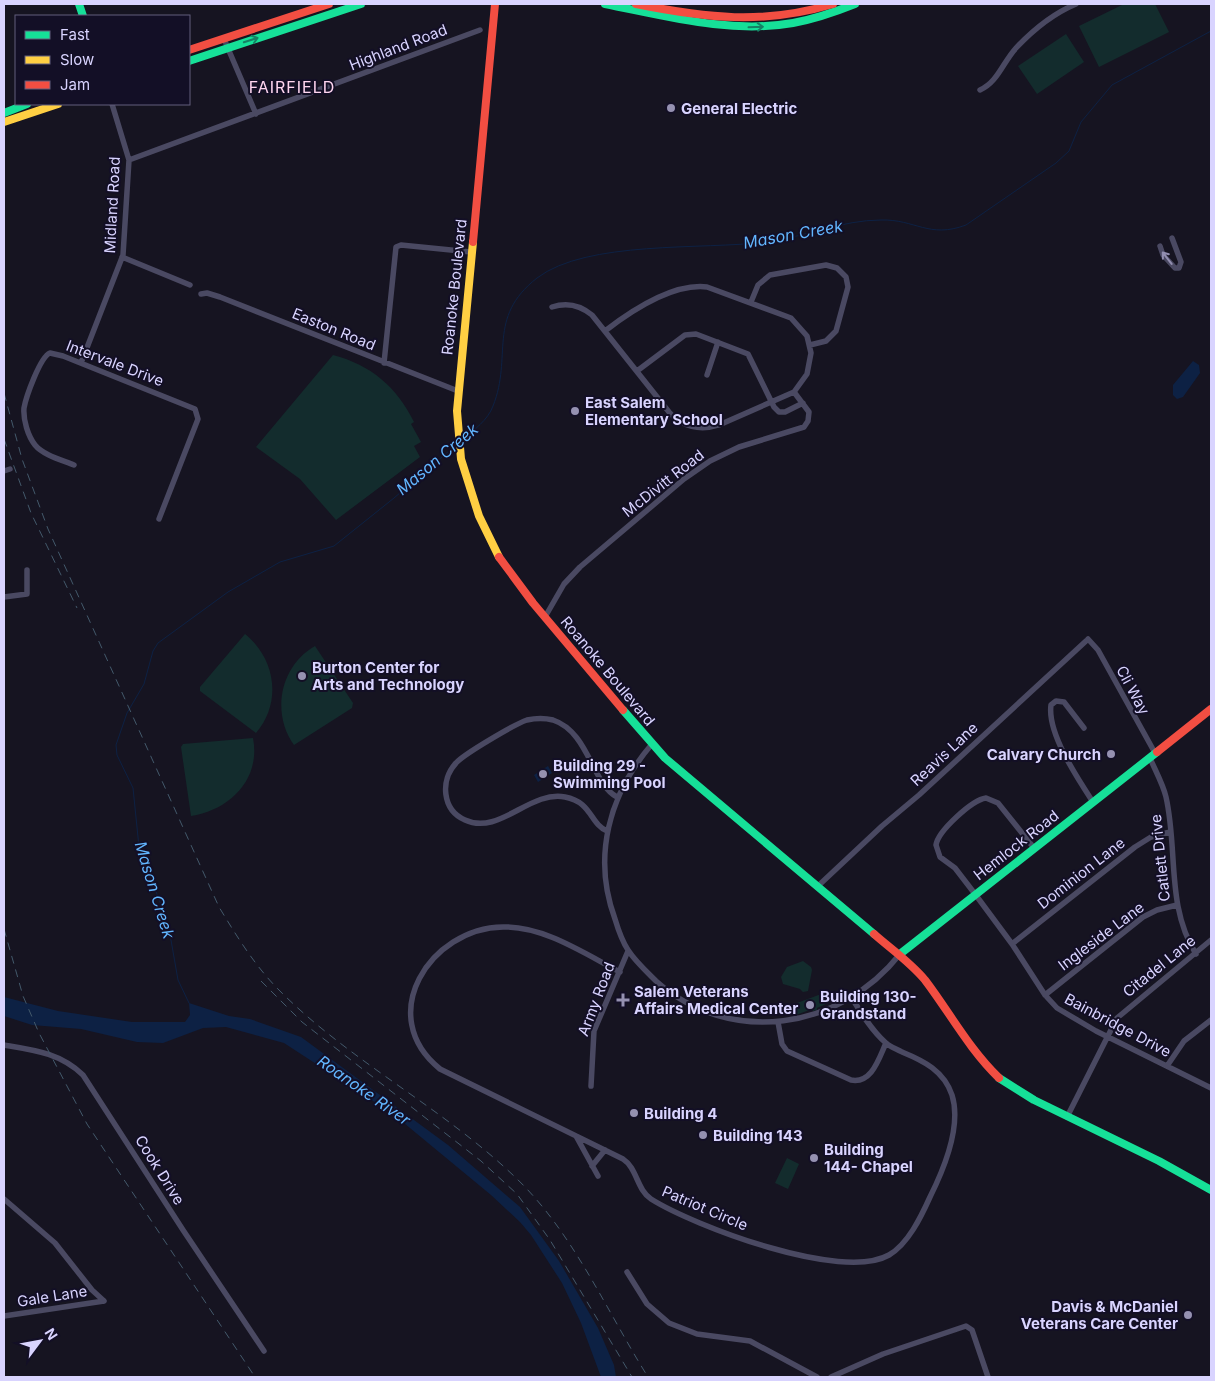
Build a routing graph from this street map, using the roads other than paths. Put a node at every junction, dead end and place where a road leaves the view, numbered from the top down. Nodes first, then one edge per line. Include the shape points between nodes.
1 (329, 4) edge
2 (361, 4) edge
3 (495, 4) edge
4 (605, 4) edge
5 (636, 4) edge
6 (833, 4) edge
7 (855, 4) edge
8 (1076, 4) edge
9 (480, 30) dead end
10 (224, 39) junction
11 (228, 48) junction
12 (190, 50) edge
13 (190, 61) edge
14 (980, 90) dead end
15 (24, 105) edge
16 (55, 105) edge
17 (112, 105) edge
18 (4, 112) edge
19 (256, 114) junction
20 (4, 122) edge
21 (129, 160) junction
22 (1172, 238) dead end
23 (1160, 246) dead end
24 (471, 252) junction
25 (122, 257) junction
26 (190, 285) dead end
27 (201, 294) dead end
28 (750, 302) junction
29 (552, 307) dead end
30 (605, 331) junction
31 (718, 342) junction
32 (810, 345) junction
33 (81, 363) junction
34 (384, 363) junction
35 (637, 371) junction
36 (707, 375) dead end
37 (458, 391) junction
38 (794, 392) junction
39 (772, 402) junction
40 (803, 403) junction
41 (74, 465) dead end
42 (159, 519) dead end
43 (27, 570) dead end
44 (4, 597) edge
45 (545, 617) junction
46 (1087, 640) joint
47 (1211, 709) edge
48 (1084, 728) dead end
49 (652, 744) junction
50 (1153, 756) junction
51 (617, 797) junction
52 (1093, 802) junction
53 (607, 831) junction
54 (1170, 832) junction
55 (1034, 848) junction
56 (818, 886) junction
57 (975, 894) junction
58 (1177, 905) junction
59 (1211, 940) edge
60 (1012, 944) junction
61 (628, 951) junction
62 (900, 954) junction
63 (1196, 954) junction
64 (620, 972) junction
65 (1045, 995) junction
66 (852, 998) junction
67 (1211, 1020) edge
68 (778, 1022) junction
69 (1107, 1036) junction
70 (886, 1043) junction
71 (4, 1045) edge
72 (1167, 1066) junction
73 (591, 1086) dead end
74 (1211, 1088) edge
75 (1067, 1117) junction
76 (576, 1136) junction
77 (604, 1150) junction
78 (592, 1166) junction
79 (598, 1176) dead end
80 (1211, 1190) edge
81 (4, 1199) edge
82 (627, 1272) dead end
83 (4, 1316) edge
84 (264, 1350) dead end
85 (817, 1377) edge
86 (831, 1377) edge
87 (988, 1377) edge

1 - 10 main road
11 -> 2 main road
3 - 24 main road, Roanoke Boulevard
4 -> 7 main road via 709,25 745,28 794,23
5 - 6 main road via 711,18 746,20 789,16
8 - 14 street via 1048,19 1034,31 1015,49 996,78
9 - 19 street, Highland Road
10 - 11 street
10 - 12 main road
11 - 13 main road
11 - 19 street
15 - 18 main road
16 - 20 main road
17 - 21 street, Midland Road
19 - 21 street, Highland Road
21 - 25 street, Midland Road
22 -> 23 street via 1181,262 1179,268 1175,268
24 - 34 street via 396,247
24 - 37 main road, Roanoke Boulevard
25 - 26 street
25 - 33 street, Midland Road
27 - 34 street, Easton Road via 207,293
28 - 30 street via 707,287 685,287 634,310
28 - 32 street via 792,318
28 - 32 street via 758,285 770,275 826,265 837,268 846,277 848,286 836,331 826,341
29 - 30 street, McDivitt Road via 568,304 581,307
30 - 35 street, McDivitt Road
31 - 35 street via 696,334 685,335
31 - 36 street
31 - 39 street via 748,354
32 - 38 street via 807,374
33 - 41 street, Intervale Drive via 54,353 45,356 24,408 28,433 34,444 40,450
33 - 42 street, Intervale Drive via 191,405 197,412 198,419
34 - 37 street, Easton Road
35 - 39 street, McDivitt Road via 672,416 692,427 714,427
37 - 45 main road, Roanoke Boulevard via 458,440 470,493 486,533 502,561
38 - 39 street, McDivitt Road
38 - 40 street
39 - 40 street via 779,412
40 - 45 street, McDivitt Road via 809,416 804,427 739,447 691,474 576,571
43 - 44 street via 27,594
45 - 49 main road, Roanoke Boulevard
46 - 50 street, Cli Way via 1098,650
46 - 56 street, Reavis Lane
47 - 50 main road, Hemlock Road
48 - 52 street via 1064,702 1056,701 1051,705 1052,720 1062,747
49 - 51 street via 633,768
49 - 56 main road, Roanoke Boulevard
50 - 52 main road, Hemlock Road
50 - 54 street, Catlett Drive via 1166,796
51 - 53 street
51 - 53 street via 571,731 559,722 544,718 528,720 510,729 459,760 447,776 447,802 455,814 466,821 492,822 547,798 560,796 586,806 602,829
52 - 55 main road, Hemlock Road
53 - 61 street via 603,854 607,893
54 - 58 street, Catlett Drive
54 - 60 street, Dominion Lane via 1151,837 1135,847
55 - 57 main road, Hemlock Road
55 - 57 street, Bainbridge Drive via 998,803 986,798 975,801 940,834 936,845 940,857 955,868
56 - 62 main road, Roanoke Boulevard
57 - 60 street, Bainbridge Drive
57 - 62 main road, Hemlock Road
58 - 63 street, Catlett Drive via 1183,931
58 - 65 street, Ingleside Lane via 1143,917
59 - 63 street, Citadel Lane
60 - 65 street, Bainbridge Drive
61 - 64 street, Army Road
61 - 68 street via 678,999 725,1018
62 - 66 street via 885,973
62 - 75 main road, Roanoke Boulevard via 934,990 973,1050 991,1071 1022,1094
63 - 69 street, Citadel Lane via 1124,1010
64 - 73 street, Army Road via 592,1038
64 - 76 street, Patriot Circle via 540,933 496,927 474,932 446,946 427,966 413,993 412,1028 433,1064
65 - 69 street, Bainbridge Drive via 1065,1015
66 - 68 street via 817,1014
66 - 70 street, Patriot Circle
67 - 72 street via 1184,1040
68 - 70 street via 782,1044 787,1051 852,1080 868,1077
69 - 72 street, Bainbridge Drive
69 - 75 street, Citadel Lane
70 - 77 street, Patriot Circle via 938,1072 952,1095 954,1112 946,1156 926,1207 900,1246 882,1258 845,1261 801,1256 729,1234 650,1198 626,1161
71 - 84 street, Cook Drive via 51,1054 68,1062 83,1075 182,1230
72 - 74 street, Bainbridge Drive
75 - 80 main road, Roanoke Boulevard
76 - 77 street, Patriot Circle
76 - 78 street
77 - 78 street
78 - 79 street
81 - 83 street, Gale Lane via 56,1243 104,1301
82 - 85 street via 647,1304 669,1323 697,1334 750,1340
86 - 87 street via 883,1354 966,1326 972,1330

